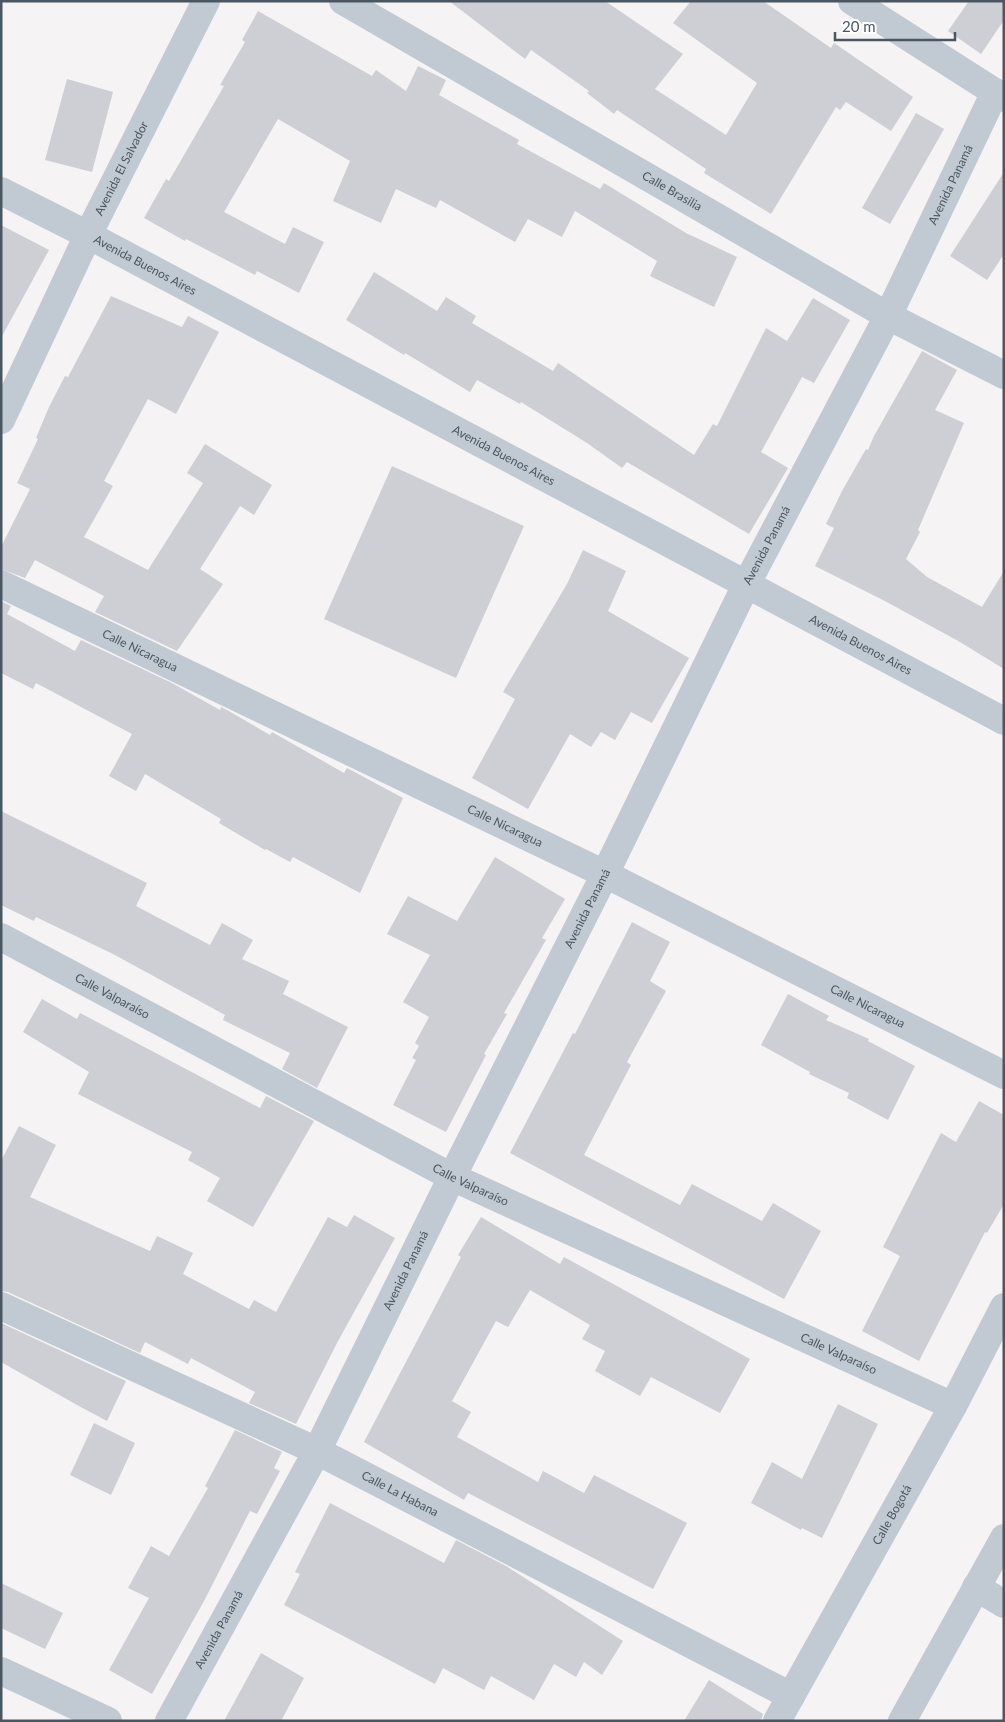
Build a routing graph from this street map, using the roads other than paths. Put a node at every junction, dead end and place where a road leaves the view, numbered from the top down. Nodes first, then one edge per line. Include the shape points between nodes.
1 (206, 1) edge
2 (343, 1) edge
3 (852, 1) edge
4 (999, 95) edge
5 (1, 191) edge
6 (88, 235) junction
7 (888, 316) junction
8 (1004, 375) edge
9 (1, 420) edge
10 (1, 584) edge
11 (746, 585) junction
12 (1004, 721) edge
13 (606, 874) junction
14 (1, 937) edge
15 (1004, 1075) edge
16 (452, 1177) junction
17 (1, 1306) edge
18 (1004, 1307) edge
19 (953, 1406) junction
20 (317, 1451) junction
21 (1004, 1538) edge
22 (976, 1587) junction
23 (1004, 1604) edge
24 (1, 1670) edge
25 (791, 1696) junction
26 (108, 1721) edge
27 (169, 1721) edge
28 (777, 1721) edge
29 (902, 1721) edge

1 - 6 street, Avenida El Salvador
2 - 7 street, Calle Brasilia
3 - 4 street
4 - 7 street, Avenida Panamá
5 - 6 street, Avenida Buenos Aires
6 - 9 street, Avenida El Salvador
6 - 11 street, Avenida Buenos Aires
7 - 8 street, Calle Brasilia
7 - 11 street, Avenida Panamá
10 - 13 street, Calle Nicaragua
11 - 12 street, Avenida Buenos Aires
11 - 13 street, Avenida Panamá
13 - 15 street, Calle Nicaragua
13 - 16 street, Avenida Panamá
14 - 16 street, Calle Valparaíso
16 - 19 street, Calle Valparaíso
16 - 20 street, Avenida Panamá
17 - 20 street, Calle La Habana
18 - 19 street, Calle Bogotá
19 - 25 street, Calle Bogotá
20 - 25 street, Calle La Habana
20 - 27 street, Avenida Panamá
21 - 22 street
22 - 23 street
22 - 29 street
24 - 26 street
25 - 28 street, Calle Bogotá

